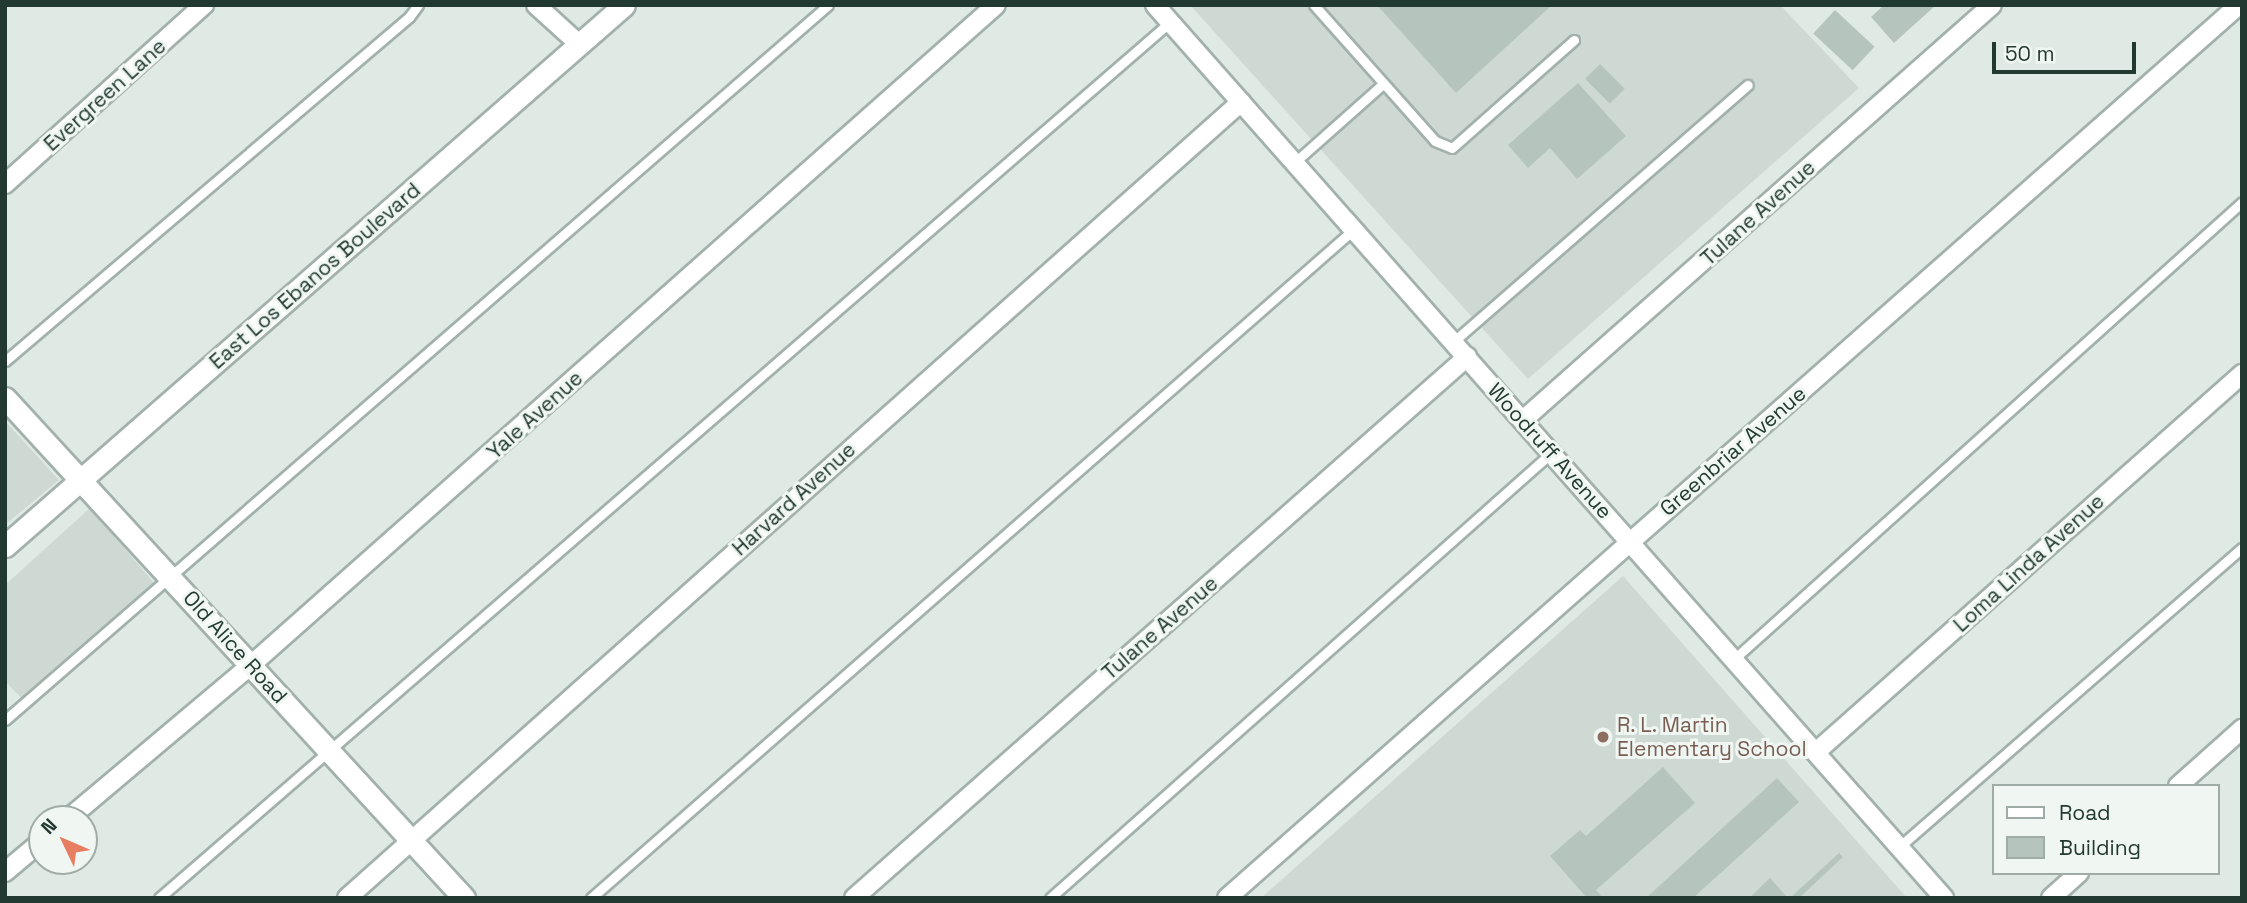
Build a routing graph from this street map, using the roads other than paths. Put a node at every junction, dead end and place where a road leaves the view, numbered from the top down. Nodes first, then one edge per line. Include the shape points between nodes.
1 (204, 5) edge
2 (418, 5) edge
3 (536, 5) edge
4 (624, 5) edge
5 (828, 5) edge
6 (996, 5) edge
7 (1156, 5) edge
8 (1314, 5) edge
9 (1992, 5) edge
10 (2239, 5) edge
11 (1170, 22) junction
12 (1574, 40) dead end
13 (580, 45) junction
14 (1383, 83) junction
15 (1748, 85) dead end
16 (1241, 102) junction
17 (1294, 162) junction
18 (5, 184) edge
19 (2242, 202) edge
20 (1354, 229) junction
21 (1454, 342) junction
22 (1467, 357) junction
23 (5, 361) edge
24 (2242, 374) edge
25 (5, 398) edge
26 (1523, 420) junction
27 (1552, 453) junction
28 (81, 481) junction
29 (1630, 541) junction
30 (5, 546) edge
31 (2242, 548) edge
32 (172, 577) junction
33 (1734, 659) junction
34 (251, 665) junction
35 (5, 720) edge
36 (2242, 729) edge
37 (330, 750) junction
38 (1816, 752) junction
39 (2180, 784) edge
40 (85, 805) edge
41 (411, 839) junction
42 (1899, 847) junction
43 (28, 853) edge
44 (5, 872) edge
45 (2077, 875) edge
46 (159, 898) edge
47 (346, 898) edge
48 (464, 898) edge
49 (591, 898) edge
50 (854, 898) edge
51 (1050, 898) edge
52 (1227, 898) edge
53 (1944, 898) edge
54 (2051, 898) edge

1 - 18 street, Evergreen Lane
2 - 23 lane
3 - 13 street
4 - 13 street, East Los Ebanos Boulevard
5 - 32 lane
6 - 34 street, Yale Avenue
7 - 11 street, Woodruff Avenue
8 - 14 lane
9 - 26 street, Tulane Avenue
10 - 29 street, Greenbriar Avenue
11 - 16 street, Woodruff Avenue
11 - 37 lane
12 - 14 lane via 1452,148 1435,141
13 - 28 street, East Los Ebanos Boulevard
14 - 17 lane
15 - 21 lane
16 - 17 street, Woodruff Avenue
16 - 41 street, Harvard Avenue
17 - 20 street, Woodruff Avenue
19 - 33 lane
20 - 21 street, Woodruff Avenue
20 - 49 lane
21 - 22 street, Woodruff Avenue
22 - 26 street, Woodruff Avenue
22 - 50 street, Tulane Avenue
24 - 38 street, Loma Linda Avenue
25 - 28 street, Old Alice Road
26 - 27 street, Woodruff Avenue
27 - 29 street, Woodruff Avenue
27 - 51 lane
28 - 30 street, East Los Ebanos Boulevard
28 - 32 street, Old Alice Road
29 - 33 street, Woodruff Avenue
29 - 52 street, Greenbriar Avenue
31 - 42 lane
32 - 34 street, Old Alice Road
32 - 35 lane
33 - 38 street, Woodruff Avenue
34 - 37 street, Old Alice Road
34 - 40 street, Yale Avenue
36 - 39 street
37 - 41 street, Old Alice Road
37 - 46 lane
38 - 42 street, Woodruff Avenue
41 - 47 street, Harvard Avenue
41 - 48 street, Old Alice Road
42 - 53 street, Woodruff Avenue
43 - 44 street
45 - 54 street

